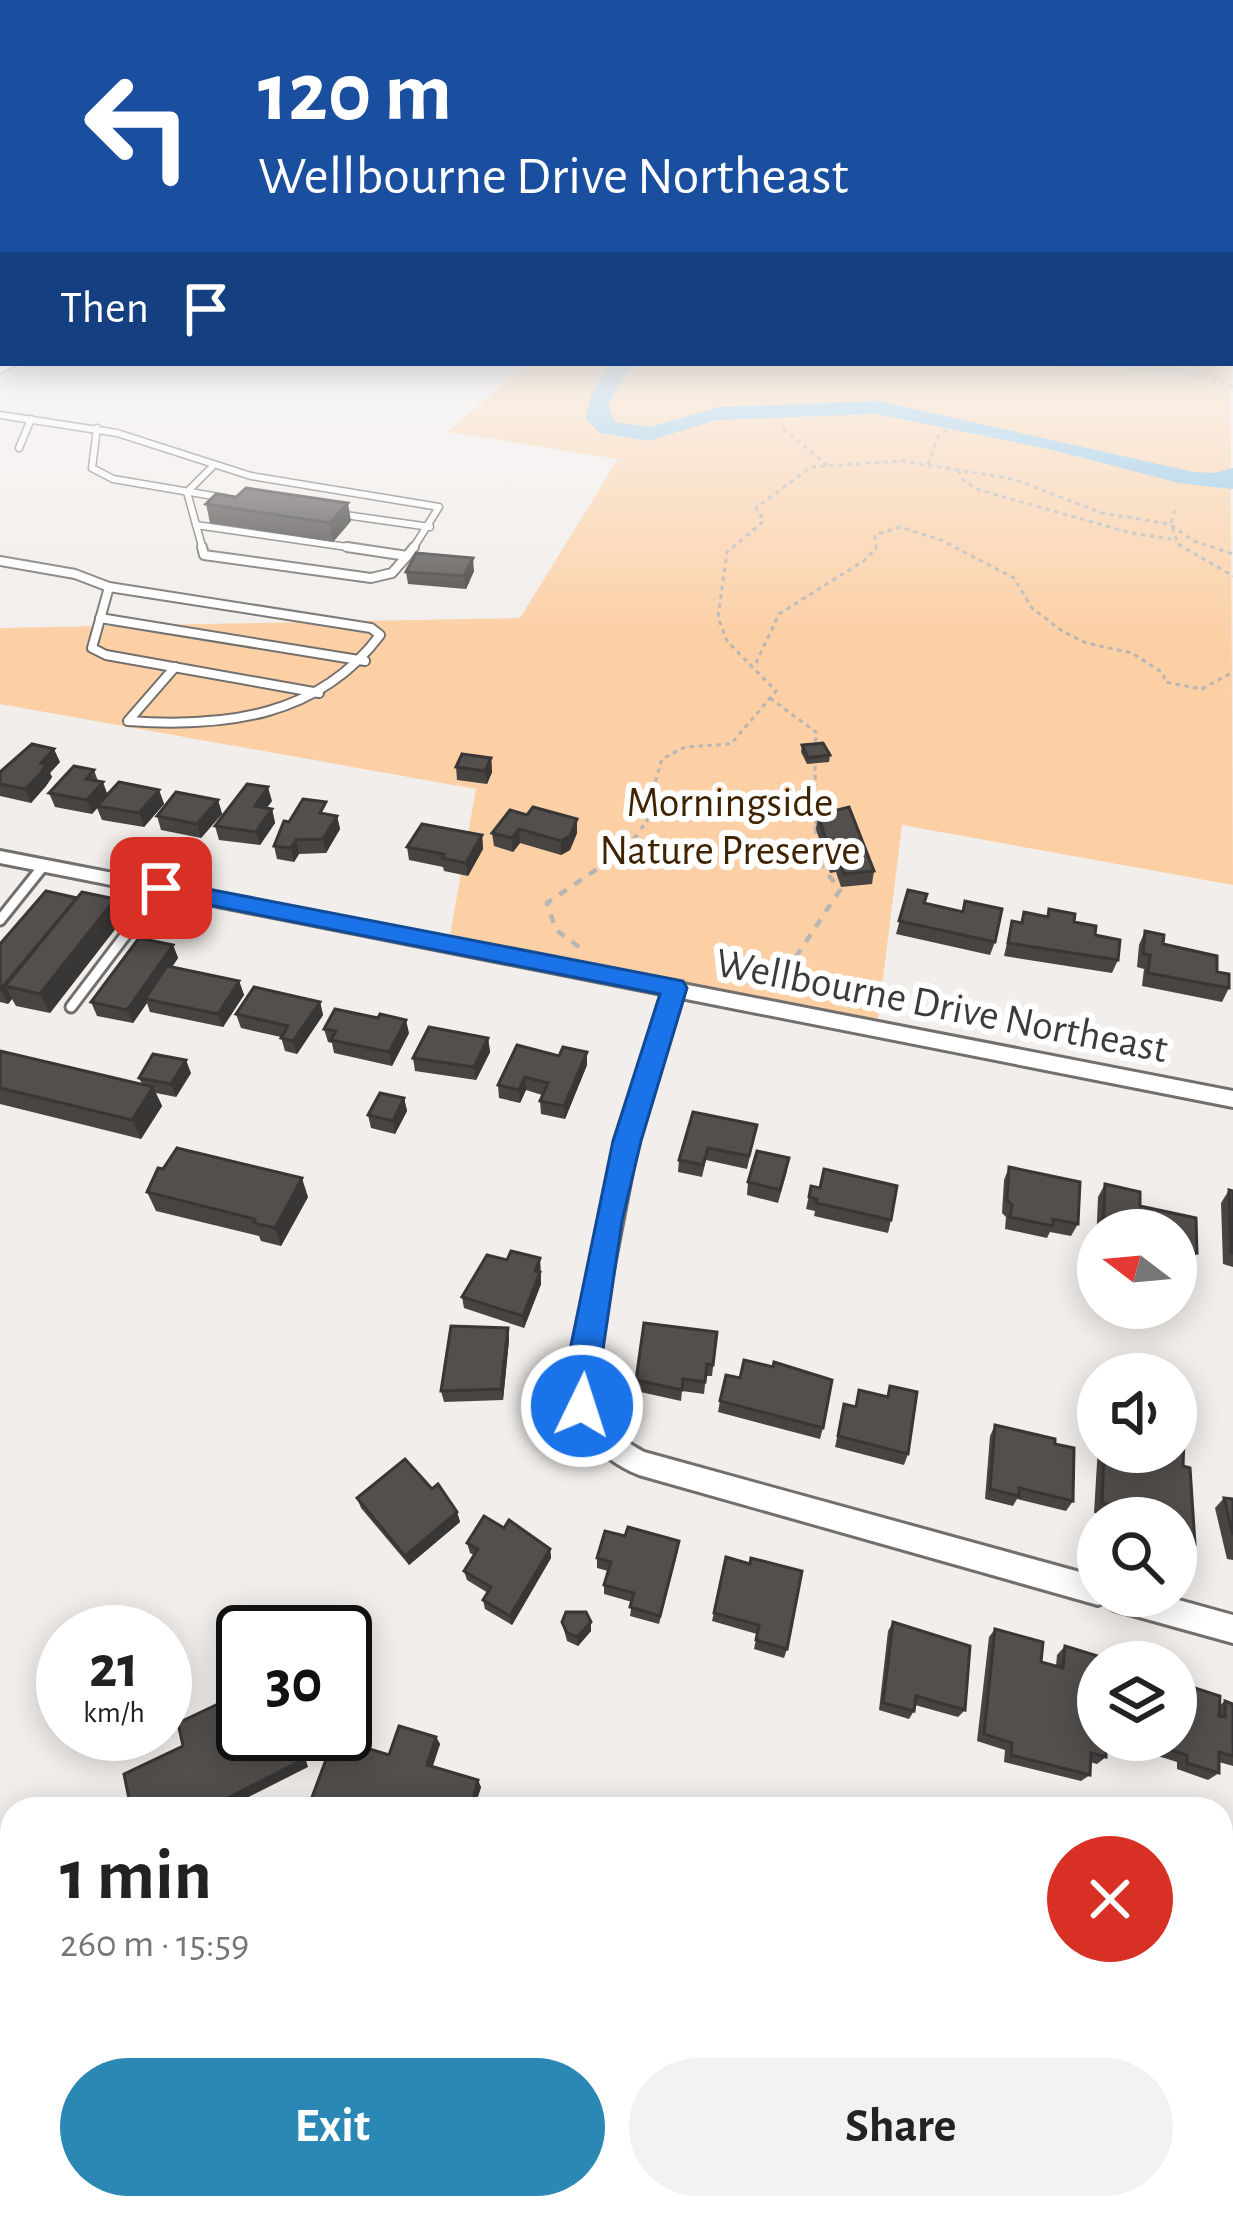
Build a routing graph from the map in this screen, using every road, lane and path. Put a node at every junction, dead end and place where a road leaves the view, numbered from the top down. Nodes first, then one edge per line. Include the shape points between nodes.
1 (25, 435) edge
2 (96, 435) edge
3 (116, 435) edge
4 (791, 435) edge
5 (941, 435) edge
6 (20, 448) dead end
7 (928, 464) junction
8 (827, 465) junction
9 (212, 467) junction
10 (957, 468) junction
11 (187, 493) junction
12 (228, 498) edge
13 (1175, 510) dead end
14 (318, 511) edge
15 (1168, 524) junction
16 (196, 525) junction
17 (430, 527) junction
18 (1171, 538) junction
19 (1233, 554) edge
20 (407, 556) junction
21 (0, 561) edge
22 (1233, 576) edge
23 (109, 587) junction
24 (100, 618) junction
25 (365, 661) junction
26 (756, 663) junction
27 (175, 668) junction
28 (1233, 672) edge
29 (322, 693) junction
30 (770, 698) junction
31 (0, 857) edge
32 (44, 866) junction
33 (161, 888) junction
34 (0, 920) edge
35 (614, 976) junction
36 (674, 988) junction
37 (762, 990) dead end
38 (70, 1007) dead end
39 (1233, 1099) edge
40 (1077, 1586) edge
41 (1190, 1617) edge
42 (1233, 1629) edge

1 - 6 lane
2 - 11 lane via 92,468
3 - 9 lane
4 - 8 path
5 - 7 path
7 - 8 path
7 - 10 path
8 - 26 path via 811,466 756,508 764,521 727,552 716,604 721,630 732,649
9 - 11 lane
9 - 17 lane via 433,504 439,512
10 - 15 path via 1049,489 1102,513
10 - 18 path via 979,490
11 - 12 lane
11 - 16 lane
13 - 15 path
14 - 17 lane
15 - 18 path
15 - 19 path
16 - 20 lane
16 - 20 lane via 205,554 371,578
17 - 20 lane
18 - 22 path
21 - 23 lane
23 - 24 lane
23 - 25 lane via 371,628 380,634
24 - 25 lane
24 - 27 lane via 92,648
25 - 29 lane
26 - 28 path via 779,614 866,560 875,535 900,527 1000,569 1062,631 1132,653 1165,682 1202,689
26 - 30 path via 776,691
27 - 29 lane
27 - 29 lane via 128,721 173,726 255,714
30 - 35 path via 731,744 696,741 670,754 654,769 660,801 628,848 547,903 561,937 617,964
30 - 37 path via 817,734 817,860 840,890 778,986
31 - 32 street, Wellbourne Drive Northeast
32 - 33 street, Wellbourne Drive Northeast
32 - 34 lane
33 - 35 street, Wellbourne Drive Northeast
33 - 38 lane
35 - 36 street, Wellbourne Drive Northeast
36 - 39 street, Wellbourne Drive Northeast
36 - 40 street via 627,1141 579,1384 596,1433 639,1463
41 - 42 street

